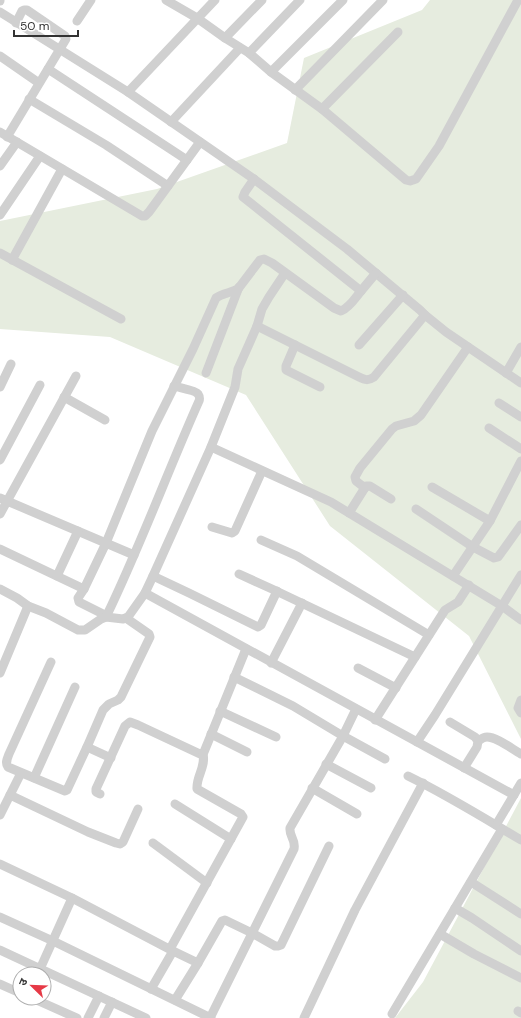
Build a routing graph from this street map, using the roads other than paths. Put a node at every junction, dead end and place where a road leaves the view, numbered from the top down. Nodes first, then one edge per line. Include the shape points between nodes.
1 (91, 0) edge
2 (215, 0) edge
3 (262, 0) edge
4 (300, 0) edge
5 (344, 0) edge
6 (383, 0) edge
7 (518, 0) edge
8 (172, 1) edge
9 (0, 12) edge
10 (197, 18) junction
11 (77, 20) dead end
12 (16, 23) junction
13 (398, 32) dead end
14 (225, 38) junction
15 (240, 48) junction
16 (60, 50) junction
17 (249, 53) junction
18 (0, 56) edge
19 (48, 69) junction
20 (271, 72) junction
21 (39, 83) junction
22 (295, 90) junction
23 (128, 92) junction
24 (30, 99) junction
25 (322, 110) junction
26 (171, 122) junction
27 (3, 134) edge
28 (16, 142) junction
29 (200, 142) junction
30 (40, 156) junction
31 (187, 160) junction
32 (0, 166) edge
33 (62, 169) junction
34 (254, 179) junction
35 (168, 186) junction
36 (0, 215) edge
37 (0, 253) edge
38 (12, 260) junction
39 (285, 272) junction
40 (376, 272) junction
41 (239, 288) junction
42 (361, 291) junction
43 (403, 295) junction
44 (424, 315) junction
45 (121, 319) dead end
46 (257, 326) junction
47 (295, 345) junction
48 (359, 345) dead end
49 (468, 347) junction
50 (521, 347) edge
51 (518, 359) edge
52 (11, 364) dead end
53 (206, 373) dead end
54 (506, 373) junction
55 (76, 376) dead end
56 (521, 383) edge
57 (40, 385) dead end
58 (174, 386) junction
59 (0, 387) edge
60 (320, 387) dead end
61 (64, 397) junction
62 (499, 404) dead end
63 (521, 417) edge
64 (104, 420) dead end
65 (489, 428) dead end
66 (212, 447) junction
67 (521, 449) edge
68 (0, 460) edge
69 (521, 461) edge
70 (262, 471) junction
71 (432, 486) dead end
72 (365, 488) junction
73 (391, 499) dead end
74 (4, 500) edge
75 (416, 509) dead end
76 (349, 513) junction
77 (0, 514) edge
78 (490, 521) junction
79 (521, 525) edge
80 (212, 527) dead end
81 (78, 531) junction
82 (262, 540) dead end
83 (106, 543) junction
84 (473, 547) junction
85 (0, 549) edge
86 (134, 555) junction
87 (239, 574) dead end
88 (521, 575) edge
89 (57, 576) junction
90 (153, 576) junction
91 (453, 576) junction
92 (469, 585) junction
93 (0, 589) edge
94 (84, 589) junction
95 (277, 591) junction
96 (145, 593) junction
97 (302, 603) junction
98 (28, 606) junction
99 (502, 606) junction
100 (106, 616) junction
101 (126, 618) junction
102 (521, 620) edge
103 (429, 635) junction
104 (246, 649) junction
105 (415, 657) junction
106 (51, 662) dead end
107 (271, 663) junction
108 (358, 668) dead end
109 (0, 673) edge
110 (234, 677) junction
111 (75, 687) dead end
112 (396, 688) junction
113 (521, 700) edge
114 (356, 709) junction
115 (220, 711) junction
116 (521, 713) edge
117 (375, 720) junction
118 (450, 722) dead end
119 (211, 734) junction
120 (343, 736) junction
121 (276, 737) dead end
122 (417, 742) junction
123 (478, 742) junction
124 (87, 747) junction
125 (247, 752) dead end
126 (203, 753) junction
127 (521, 754) edge
128 (111, 758) junction
129 (385, 760) dead end
130 (326, 764) junction
131 (464, 768) junction
132 (21, 773) junction
133 (408, 776) dead end
134 (34, 778) junction
135 (423, 783) junction
136 (521, 783) edge
137 (312, 788) junction
138 (371, 788) dead end
139 (100, 794) dead end
140 (10, 795) junction
141 (514, 795) junction
142 (175, 804) dead end
143 (138, 809) dead end
144 (357, 814) dead end
145 (0, 815) edge
146 (499, 827) junction
147 (231, 839) junction
148 (521, 840) edge
149 (153, 843) dead end
150 (329, 846) dead end
151 (0, 864) edge
152 (471, 882) junction
153 (207, 883) junction
154 (72, 898) junction
155 (455, 908) junction
156 (521, 914) edge
157 (0, 917) edge
158 (252, 933) junction
159 (440, 934) junction
160 (53, 941) junction
161 (0, 950) edge
162 (171, 950) junction
163 (521, 951) edge
164 (198, 963) junction
165 (34, 966) edge
166 (41, 966) edge
167 (52, 974) edge
168 (521, 978) edge
169 (0, 984) edge
170 (12, 989) edge
171 (151, 989) junction
172 (99, 996) junction
173 (175, 1000) junction
174 (112, 1002) junction
175 (50, 1006) edge
176 (392, 1014) dead end
177 (197, 1015) edge
178 (77, 1018) edge
179 (88, 1018) edge
180 (104, 1018) edge
181 (146, 1018) edge
182 (211, 1018) edge
183 (304, 1018) edge

1 - 11 street
2 - 10 street
3 - 14 street
4 - 17 street
5 - 20 street
6 - 22 street
7 - 25 street via 439,146 416,179 406,180
8 - 10 street
9 - 12 street
10 - 14 street
10 - 23 street
12 - 16 street
12 - 16 street via 22,12 27,10 65,36
13 - 25 street
14 - 15 street
15 - 17 street
15 - 26 street
16 - 19 street
16 - 23 street
17 - 20 street
18 - 21 street
19 - 21 street
19 - 31 street
20 - 22 street
21 - 24 street
22 - 25 street
23 - 26 street
24 - 27 street
24 - 35 street
26 - 29 street
27 - 28 street
28 - 30 street
28 - 32 street
29 - 31 street
29 - 34 street
30 - 33 street
30 - 36 street
31 - 35 street
33 - 35 street via 142,216 149,212
33 - 38 street
34 - 40 street
34 - 42 street via 243,197
37 - 38 street
38 - 45 street
39 - 41 street via 262,259
39 - 42 street via 341,311
39 - 46 street via 265,304
40 - 42 street
40 - 43 street
41 - 53 street
41 - 58 street via 218,296 214,301
43 - 44 street
43 - 48 street
44 - 47 street via 369,380
44 - 49 street
46 - 47 street
46 - 66 street via 238,369 235,387
47 - 60 street via 286,370
49 - 54 street
49 - 72 street via 421,415 414,421 396,426 360,468 355,477 356,481
50 - 51 street
51 - 54 street
52 - 59 street
54 - 56 street
55 - 61 street
57 - 68 street
58 - 83 street via 152,431
58 - 86 street via 195,392 200,397
61 - 64 street
61 - 74 street
62 - 63 street
65 - 67 street
66 - 70 street
66 - 90 street
69 - 78 street
70 - 76 street via 331,502
70 - 80 street via 236,531 228,533
71 - 78 street
72 - 73 street via 368,485
72 - 76 street
74 - 77 street
74 - 81 street
75 - 84 street
76 - 91 street
78 - 84 street
79 - 84 street via 498,557 494,558
81 - 83 street
81 - 89 street
82 - 103 street via 297,556
83 - 86 street
83 - 94 street
84 - 91 street
85 - 89 street
86 - 100 street
87 - 95 street
88 - 99 street
89 - 94 street
90 - 95 street via 258,627
90 - 96 street
91 - 92 street
92 - 99 street
92 - 103 street via 458,602 445,610
93 - 98 street
94 - 100 street via 78,598 79,602
95 - 97 street
96 - 101 street
96 - 104 street
97 - 105 street
97 - 107 street
98 - 100 street via 81,631
98 - 109 street
99 - 102 street
99 - 122 street
100 - 101 street
101 - 124 street via 150,637 121,697 103,710
103 - 105 street
104 - 107 street
104 - 110 street
105 - 112 street
106 - 132 street via 6,761 8,767
107 - 114 street
108 - 112 street
110 - 115 street
110 - 120 street via 292,706
111 - 134 street
112 - 117 street
113 - 116 street via 518,708
114 - 117 street
114 - 120 street
115 - 119 street
115 - 121 street
117 - 122 street
118 - 123 street via 475,737
119 - 125 street
119 - 126 street
120 - 129 street
120 - 130 street
122 - 131 street
123 - 127 street via 488,737
123 - 131 street
124 - 128 street
124 - 134 street via 67,790
126 - 128 street via 200,754 130,722 125,726
126 - 147 street via 204,762 197,789 243,817
128 - 139 street via 96,789
130 - 137 street
130 - 138 street
131 - 141 street
132 - 134 street
132 - 140 street
133 - 135 street
135 - 146 street
135 - 183 street via 355,910
136 - 141 street
137 - 144 street
137 - 158 street via 289,830 294,840 294,849
140 - 143 street via 88,832 120,844
140 - 145 street
141 - 146 street
142 - 147 street
146 - 148 street
146 - 152 street
147 - 153 street
149 - 153 street
150 - 158 street via 281,945 275,946
151 - 154 street
152 - 155 street
152 - 156 street
153 - 162 street
154 - 160 street
154 - 162 street
155 - 159 street
155 - 163 street
157 - 160 street
158 - 164 street via 225,920 222,921
158 - 182 street
159 - 168 street
159 - 176 street
160 - 166 street
160 - 171 street
161 - 165 street
162 - 164 street
162 - 171 street
164 - 173 street
167 - 172 street
169 - 170 street
171 - 173 street
172 - 174 street
172 - 179 street
173 - 177 street
174 - 180 street
174 - 181 street
175 - 178 street
177 - 182 street

